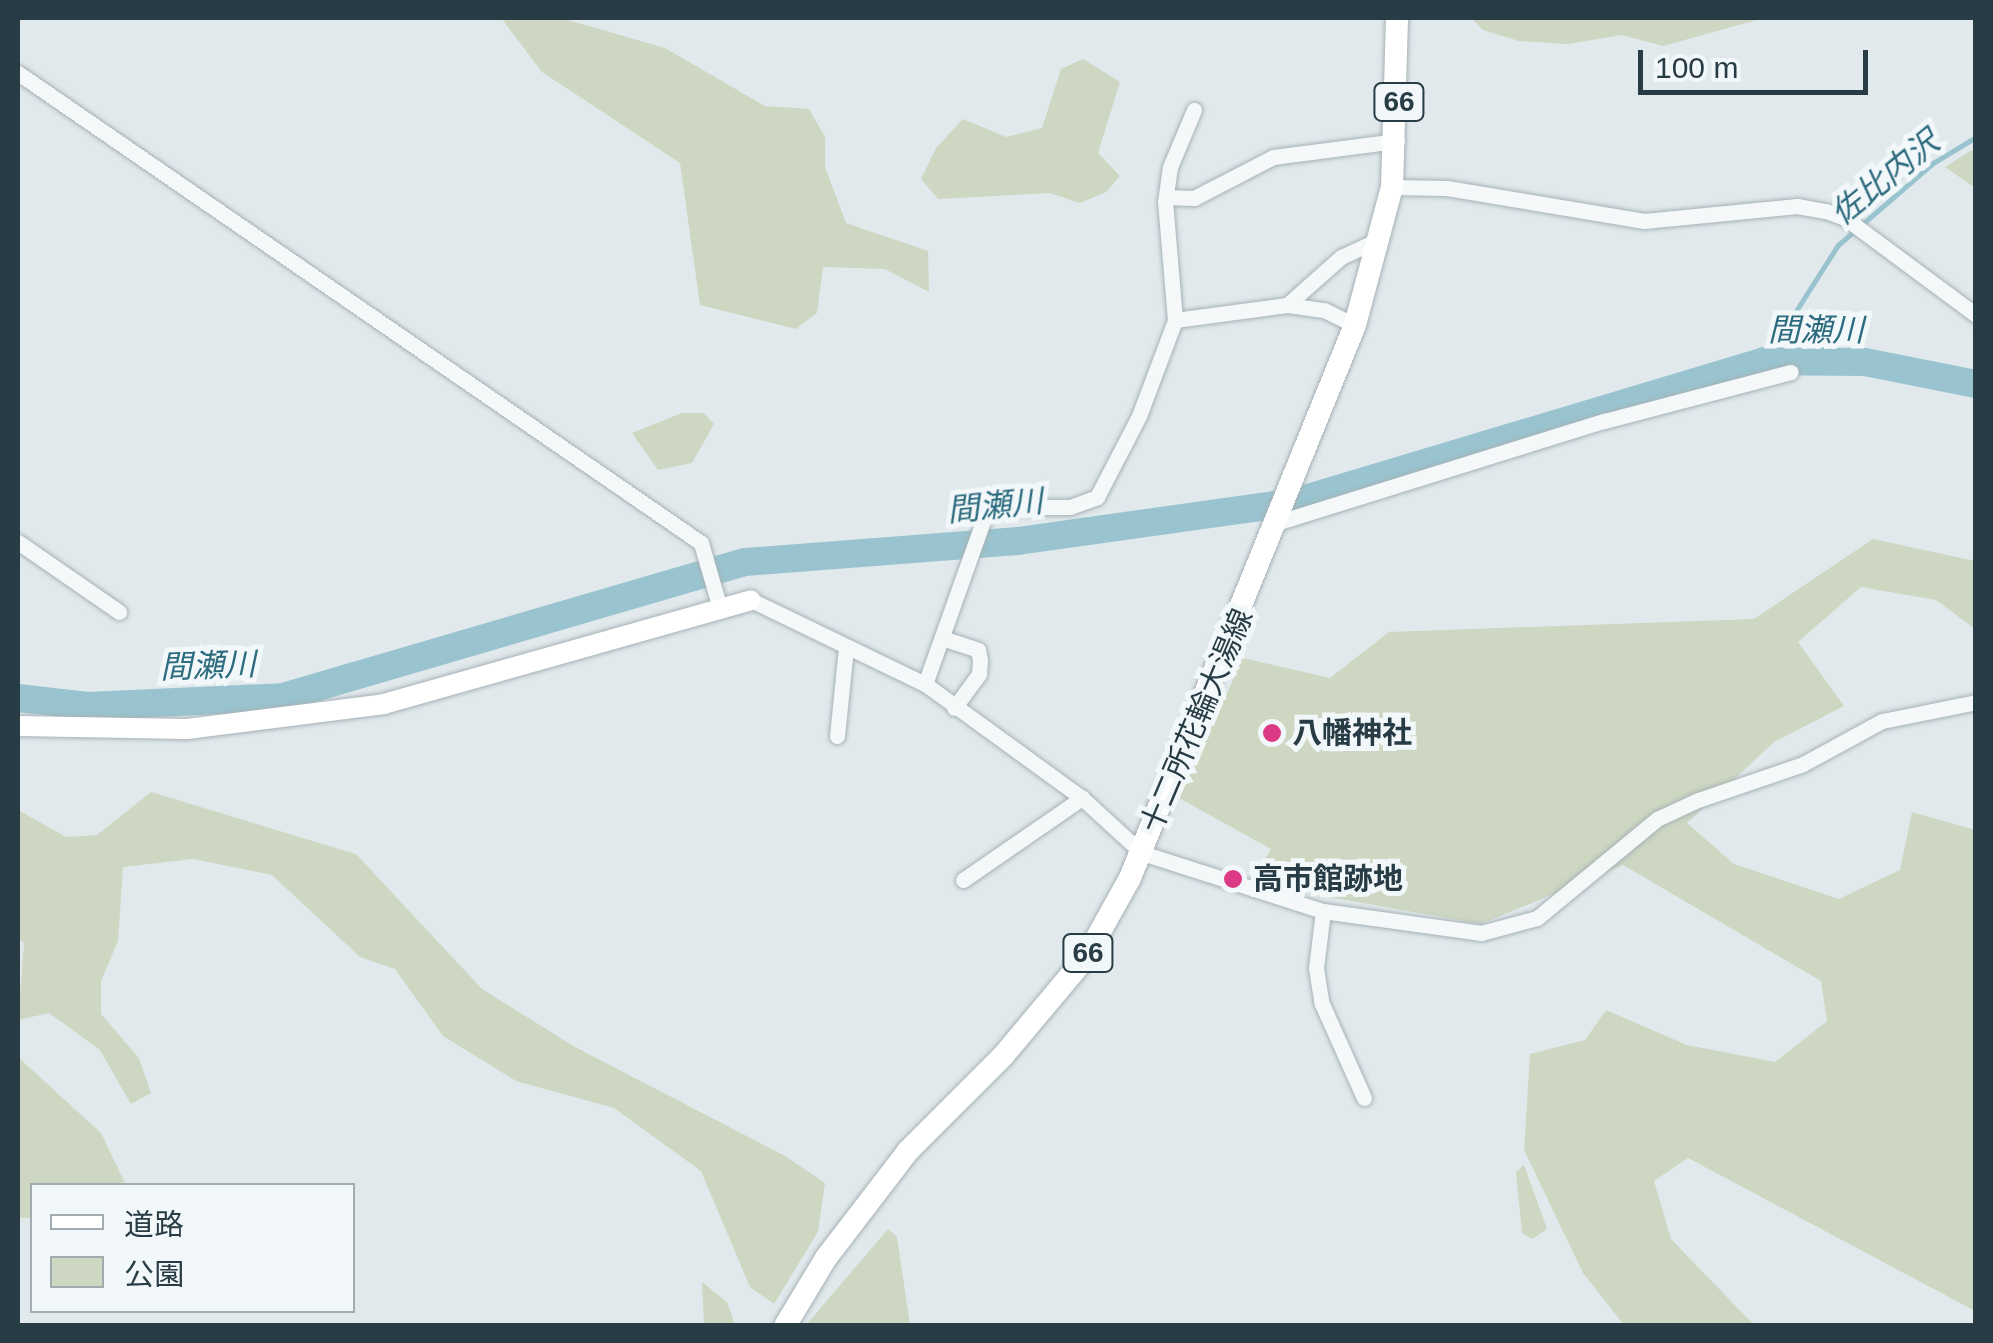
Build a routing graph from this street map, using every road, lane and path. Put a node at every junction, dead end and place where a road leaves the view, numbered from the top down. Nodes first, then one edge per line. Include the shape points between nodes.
1 (1397, 18) edge
2 (18, 73) edge
3 (1194, 110) dead end
4 (1398, 142) junction
5 (1392, 187) junction
6 (1166, 197) junction
7 (1380, 239) junction
8 (1287, 305) junction
9 (1976, 315) edge
10 (1175, 320) junction
11 (1355, 325) junction
12 (1791, 372) dead end
13 (1281, 517) junction
14 (18, 542) edge
15 (717, 599) junction
16 (751, 600) joint
17 (119, 612) dead end
18 (945, 640) junction
19 (846, 648) junction
20 (926, 684) junction
21 (1976, 702) edge
22 (954, 708) junction
23 (18, 726) edge
24 (837, 736) dead end
25 (1082, 798) junction
26 (1142, 854) junction
27 (963, 880) dead end
28 (1323, 911) junction
29 (1364, 1098) dead end
30 (785, 1326) edge

1 - 4 main road, 十二所花輪大湯線 / 66
2 - 15 street via 701,543
3 - 6 street
4 - 5 main road, 十二所花輪大湯線 / 66
4 - 6 street via 1273,157 1194,198
5 - 7 main road, 十二所花輪大湯線 / 66
5 - 9 street via 1446,188 1644,221 1797,206 1845,218
6 - 10 street
7 - 8 street via 1341,256
7 - 11 main road, 十二所花輪大湯線 / 66
8 - 10 street
8 - 11 street via 1324,310
10 - 18 street via 1139,416 1097,497 1070,507 988,507
11 - 13 main road, 十二所花輪大湯線 / 66
12 - 13 street
13 - 26 main road, 十二所花輪大湯線 / 66
14 - 17 street
15 - 16 street
15 - 23 street via 384,704 187,729
16 - 19 street
18 - 20 street
18 - 22 street via 978,650 980,660 979,674
19 - 20 street
19 - 24 street
20 - 22 street
21 - 28 street via 1882,720 1803,764 1657,819 1526,922 1480,933
22 - 25 street
25 - 26 street
25 - 27 street
26 - 28 street
26 - 30 main road, 十二所花輪大湯線 / 66 via 1086,957 1004,1056 897,1164
28 - 29 street via 1316,968 1322,1004

